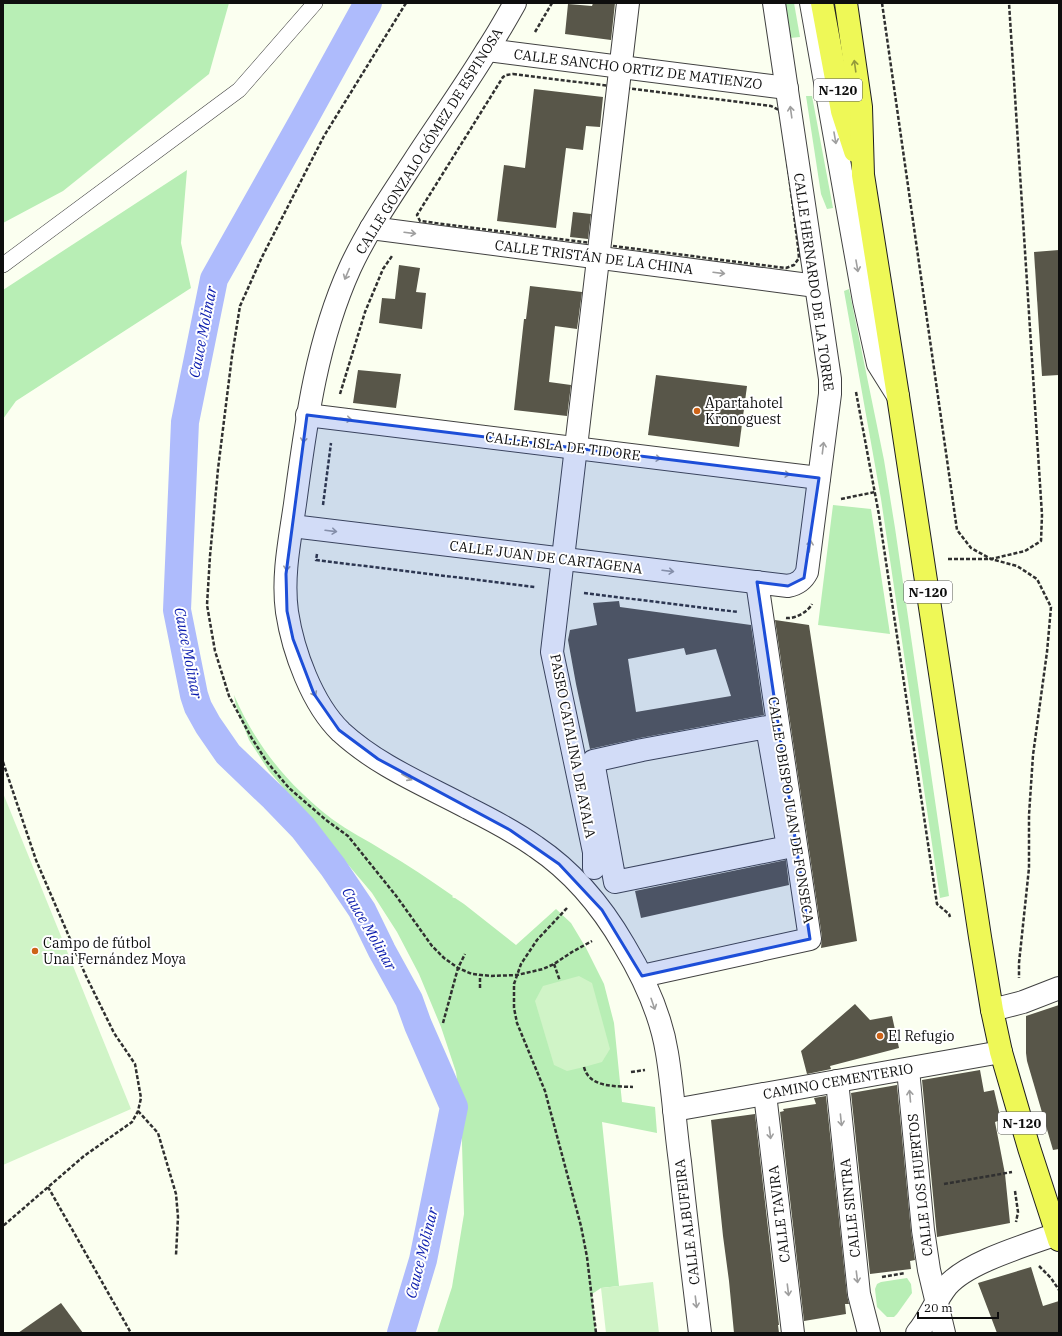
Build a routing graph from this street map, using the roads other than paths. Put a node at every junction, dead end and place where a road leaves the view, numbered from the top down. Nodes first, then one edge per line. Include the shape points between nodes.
1 (315, 3) edge
2 (515, 3) edge
3 (628, 3) edge
4 (774, 3) edge
5 (811, 3) edge
6 (822, 3) edge
7 (846, 3) edge
8 (488, 50) junction
9 (620, 67) junction
10 (787, 88) junction
11 (863, 175) junction
12 (371, 228) junction
13 (598, 257) junction
14 (3, 265) edge
15 (816, 286) junction
16 (898, 396) junction
17 (307, 415) junction
18 (576, 448) junction
19 (819, 478) junction
20 (292, 526) junction
21 (563, 559) junction
22 (757, 582) junction
23 (800, 582) joint
24 (788, 847) joint
25 (594, 868) dead end
26 (642, 976) junction
27 (1059, 988) edge
28 (992, 1010) junction
29 (1002, 1052) junction
30 (908, 1069) junction
31 (837, 1081) junction
32 (765, 1094) junction
33 (674, 1110) junction
34 (1058, 1237) edge
35 (936, 1302) junction
36 (700, 1333) edge
37 (793, 1333) edge
38 (869, 1333) edge
39 (917, 1333) edge
40 (944, 1333) edge

1 - 14 lane via 239,90
2 - 8 street, CALLE GONZALO GÓMEZ DE ESPINOSA
3 - 9 street, PASEO CATALINA DE AYALA
4 - 10 street, CALLE HERNARDO DE LA TORRE
5 -> 16 street via 867,315 878,364
6 - 11 highway, N-120 via 842,111
11 -> 7 highway, N-120 via 861,107
8 - 9 street, CALLE SANCHO ORTIZ DE MATIENZO
8 - 12 street, CALLE GONZALO GÓMEZ DE ESPINOSA
9 - 10 street, CALLE SANCHO ORTIZ DE MATIENZO
9 - 13 street, PASEO CATALINA DE AYALA
15 -> 10 street, CALLE HERNARDO DE LA TORRE
11 - 16 highway, N-120
12 -> 13 street, CALLE TRISTÁN DE LA CHINA
12 -> 17 street, CALLE GONZALO GÓMEZ DE ESPINOSA via 334,306
13 -> 15 street, CALLE TRISTÁN DE LA CHINA
13 - 18 street, PASEO CATALINA DE AYALA
19 -> 15 street, CALLE HERNARDO DE LA TORRE via 830,379
16 - 28 highway, N-120
17 -> 18 street, CALLE ISLA DE TIDORE
17 -> 20 street, CALLE GONZALO GÓMEZ DE ESPINOSA
18 -> 19 street, CALLE ISLA DE TIDORE
18 - 21 street, PASEO CATALINA DE AYALA
23 -> 19 street, CALLE HERNARDO DE LA TORRE via 807,572
20 -> 21 street, CALLE JUAN DE CARTAGENA
20 -> 26 street, CALLE GONZALO GÓMEZ DE ESPINOSA via 286,574 287,611 293,638 314,694 339,730 378,760 510,830 559,864 602,910
21 -> 22 street, CALLE JUAN DE CARTAGENA
21 - 25 street, PASEO CATALINA DE AYALA via 552,652 594,852
22 - 23 street, CALLE JUAN DE CARTAGENA via 788,586
22 - 26 street, CALLE OBISPO JUAN DE FONSECA via 810,939
24 - 24 street via 615,882 593,761 767,727
26 -> 33 street, CALLE GONZALO GÓMEZ DE ESPINOSA via 667,1051
27 - 28 street via 1023,1002
28 - 29 highway, N-120
29 - 30 street, CAMINO CEMENTERIO
29 - 34 highway, N-120
30 - 31 street, CAMINO CEMENTERIO
35 -> 30 street, CALLE LOS HUERTOS via 918,1188
31 - 32 street, CAMINO CEMENTERIO
31 -> 38 street, CALLE SINTRA via 859,1294
32 - 33 street, CAMINO CEMENTERIO
32 -> 37 street, CALLE TAVIRA
33 -> 36 street, CALLE ALBUFEIRA
34 - 35 street via 1016,1249 960,1274 947,1286
35 - 39 street
35 - 40 street, CALLE LOS HUERTOS

